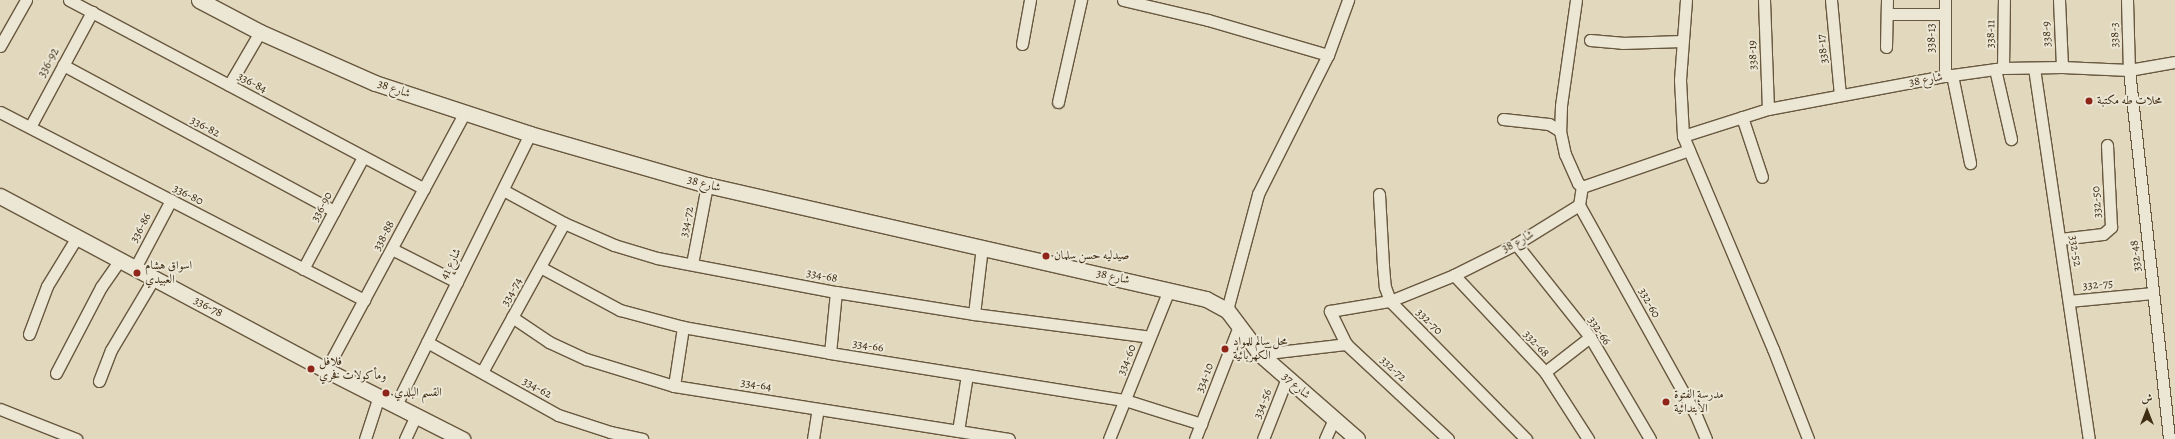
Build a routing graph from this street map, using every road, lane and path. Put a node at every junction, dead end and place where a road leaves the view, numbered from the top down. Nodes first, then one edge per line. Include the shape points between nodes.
1 (26, 0) edge
2 (69, 0) edge
3 (199, 0) edge
4 (1030, 0) edge
5 (1081, 0) edge
6 (1123, 0) edge
7 (1348, 0) edge
8 (1576, 0) edge
9 (1686, 0) edge
10 (1764, 0) edge
11 (1831, 0) edge
12 (1887, 0) edge
13 (1945, 0) edge
14 (2004, 0) edge
15 (2059, 0) edge
16 (2127, 0) edge
17 (92, 12) junction
18 (1887, 14) junction
19 (1945, 14) junction
20 (260, 32) junction
21 (1590, 40) dead end
22 (1682, 41) junction
23 (1022, 44) dead end
24 (0, 46) edge
25 (1886, 47) dead end
26 (1328, 55) junction
27 (2175, 62) edge
28 (63, 65) junction
29 (2062, 67) junction
30 (2034, 68) junction
31 (1999, 69) junction
32 (2129, 70) junction
33 (1949, 76) junction
34 (229, 86) junction
35 (1840, 95) junction
36 (1058, 102) dead end
37 (1768, 109) junction
38 (0, 112) edge
39 (464, 114) junction
40 (1742, 117) junction
41 (1504, 119) dead end
42 (30, 127) junction
43 (1560, 131) junction
44 (530, 134) junction
45 (1683, 136) junction
46 (2011, 139) dead end
47 (2107, 145) dead end
48 (1689, 150) junction
49 (363, 157) junction
50 (1970, 163) dead end
51 (1762, 177) dead end
52 (707, 185) junction
53 (1582, 187) junction
54 (424, 189) junction
55 (503, 190) junction
56 (1379, 194) dead end
57 (0, 196) edge
58 (171, 200) junction
59 (1579, 205) junction
60 (334, 211) junction
61 (564, 223) junction
62 (77, 237) junction
63 (2060, 239) junction
64 (1516, 244) junction
65 (982, 247) junction
66 (392, 249) junction
67 (120, 260) junction
68 (692, 264) junction
69 (540, 267) junction
70 (135, 268) junction
71 (303, 269) junction
72 (1454, 274) junction
73 (154, 278) junction
74 (457, 282) junction
75 (1170, 290) junction
76 (836, 292) junction
77 (2153, 293) junction
78 (364, 300) junction
79 (1390, 301) junction
80 (2069, 301) junction
81 (1227, 310) junction
82 (1330, 311) joint
83 (974, 314) junction
84 (512, 318) junction
85 (1239, 326) junction
86 (683, 327) junction
87 (29, 334) dead end
88 (1150, 337) junction
89 (1590, 337) junction
90 (427, 342) junction
91 (1346, 344) junction
92 (830, 353) junction
93 (1260, 354) junction
94 (326, 370) junction
95 (482, 372) junction
96 (1546, 372) junction
97 (56, 373) dead end
98 (967, 375) junction
99 (1287, 378) junction
100 (99, 381) dead end
101 (674, 386) junction
102 (379, 396) junction
103 (1125, 400) junction
104 (396, 405) junction
105 (0, 409) edge
106 (818, 409) junction
107 (416, 415) junction
108 (1334, 419) junction
109 (1201, 424) junction
110 (958, 431) junction
111 (1523, 438) edge
112 (76, 439) edge
113 (366, 439) edge
114 (405, 439) edge
115 (462, 439) edge
116 (642, 439) edge
117 (813, 439) edge
118 (1009, 439) edge
119 (1109, 439) edge
120 (1195, 439) edge
121 (1263, 439) edge
122 (1325, 439) edge
123 (1357, 439) edge
124 (1448, 439) edge
125 (1588, 439) edge
126 (1650, 439) edge
127 (1706, 439) edge
128 (1808, 439) edge
129 (2089, 439) edge
130 (2169, 439) edge

1 - 24 street
2 - 17 street, 336-84
3 - 20 street, شارع 38
4 - 23 street
5 - 36 street
6 - 26 street via 1208,20
7 - 26 street
8 - 43 street via 1561,106
9 - 22 street
10 - 37 street, 338-19
11 - 35 street, 338-17
12 - 18 street
13 - 19 street, 338-13
14 - 31 street, 338-11
15 - 29 street, 338-9
16 - 32 street, 338-3
17 - 28 street, 336-92
17 - 34 street, 336-84
18 - 19 street
18 - 25 street
19 - 33 street, 338-13
20 - 34 street
20 - 39 street, شارع 38 via 375,83
21 - 22 street via 1622,43
22 - 45 street via 1680,80
26 - 81 street via 1258,194
27 - 32 street, شارع 38
28 - 42 street, 336-92
28 - 60 street, 336-82
29 - 30 street, شارع 38
29 - 32 street, شارع 38
30 - 31 street, شارع 38
30 - 63 street, 332-52
31 - 33 street, شارع 38
31 - 46 street, 338-11
32 - 77 street, 332-48
33 - 35 street, شارع 38
33 - 50 street, 338-13
34 - 49 street, 336-84
35 - 37 street, شارع 38
37 - 40 street, شارع 38
38 - 42 street, 336-80
39 - 44 street, شارع 38
39 - 54 street, 338-88
40 - 45 street, شارع 38
40 - 51 street
41 - 43 street via 1549,124
42 - 58 street, 336-80
43 - 53 street via 1568,159
44 - 52 street, شارع 38
44 - 55 street, شارع 41
45 - 48 street
47 - 63 street, 332-50 via 2111,227 2103,234
48 - 53 street
48 - 128 street
49 - 54 street, 336-84
49 - 60 street, 336-90
52 - 65 street, شارع 38
52 - 68 street, 334-72
53 - 59 street
54 - 66 street, 338-88
55 - 61 street, 334-68
55 - 74 street, شارع 41
56 - 79 street, 332-70 via 1382,266
57 - 62 street, 336-78
58 - 70 street, 336-86
58 - 71 street, 336-80
59 - 64 street, شارع 38
59 - 127 street, 332-60 via 1695,414
60 - 71 street, 336-90
61 - 68 street, 334-68 via 614,245 657,258
61 - 69 street, 334-74
62 - 67 street, 336-78
62 - 87 street via 47,286
63 - 80 street, 332-52
64 - 72 street, شارع 38
64 - 89 street, 332-66
65 - 75 street, شارع 38
65 - 83 street
66 - 74 street
66 - 78 street, 338-88
67 - 70 street, 336-78
67 - 97 street via 101,287
68 - 76 street, 334-68
69 - 84 street, 334-74
69 - 86 street, 334-66 via 620,310
70 - 73 street, 336-78
71 - 78 street, 336-80
72 - 79 street, شارع 38
72 - 96 street, 332-68
73 - 94 street, 336-78
73 - 100 street via 112,350
74 - 90 street, شارع 41
75 - 81 street, شارع 38 via 1206,299
75 - 88 street, 334-60
76 - 83 street, 334-68
76 - 92 street
77 - 80 street, 332-75
77 - 130 street, 332-48
78 - 94 street, 338-88
79 - 82 street, شارع 38
79 - 111 street, 332-70
80 - 129 street, 332-52
81 - 85 street, شارع 37
82 - 91 street, 332-72
83 - 88 street, 334-68
84 - 95 street, 334-74
84 - 101 street, 334-64 via 549,342 586,359
85 - 93 street, شارع 37
85 - 109 street, 334-10
86 - 92 street, 334-66
86 - 101 street
88 - 103 street, 334-60
89 - 96 street
89 - 126 street, 332-66
90 - 95 street, 334-62
90 - 104 street, شارع 41
91 - 93 street
91 - 124 street, 332-72
92 - 98 street, 334-66
93 - 99 street, شارع 37
94 - 102 street, 336-78
95 - 116 street, 334-62 via 558,415 610,432
96 - 125 street, 332-68
98 - 103 street, 334-66
98 - 110 street
99 - 108 street, شارع 37
99 - 121 street, 334-56
101 - 106 street, 334-64
102 - 104 street, 336-78
102 - 113 street
103 - 109 street, 334-66
103 - 119 street, 334-60
104 - 107 street, 336-78
105 - 112 street
106 - 110 street, 334-64
106 - 117 street
107 - 114 street
107 - 115 street, 336-78
108 - 122 street
108 - 123 street, شارع 37
109 - 120 street, 334-10
110 - 118 street, 334-64

